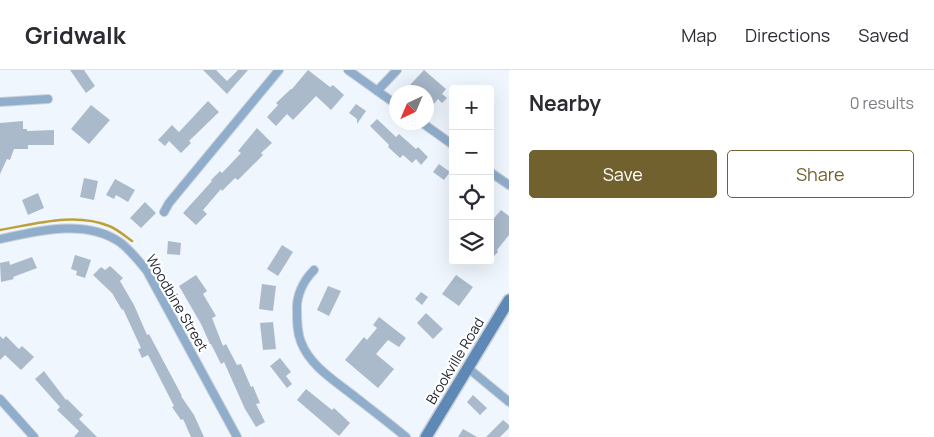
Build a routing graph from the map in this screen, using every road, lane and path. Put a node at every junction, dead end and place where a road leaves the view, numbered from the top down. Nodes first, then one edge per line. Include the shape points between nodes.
1 (278, 70) edge
2 (348, 70) edge
3 (397, 70) edge
4 (377, 91) junction
5 (48, 99) dead end
6 (389, 100) edge
7 (0, 102) edge
8 (432, 130) edge
9 (449, 142) edge
10 (494, 175) edge
11 (509, 185) edge
12 (164, 212) dead end
13 (0, 239) edge
14 (314, 270) dead end
15 (509, 300) edge
16 (468, 368) junction
17 (0, 400) edge
18 (509, 402) edge
19 (34, 437) edge
20 (238, 437) edge
21 (406, 437) edge
22 (426, 437) edge

1 - 12 street
2 - 4 street
3 - 4 street
4 - 6 street
5 - 7 street
8 - 9 street
10 - 11 street
13 - 20 street, Woodbine Street via 70,228 107,235 120,242 148,271
14 - 21 street via 301,288 297,306 297,327 307,355 320,370
15 - 16 main road, Brookville Road
16 - 18 street
16 - 22 main road, Brookville Road
17 - 19 street

